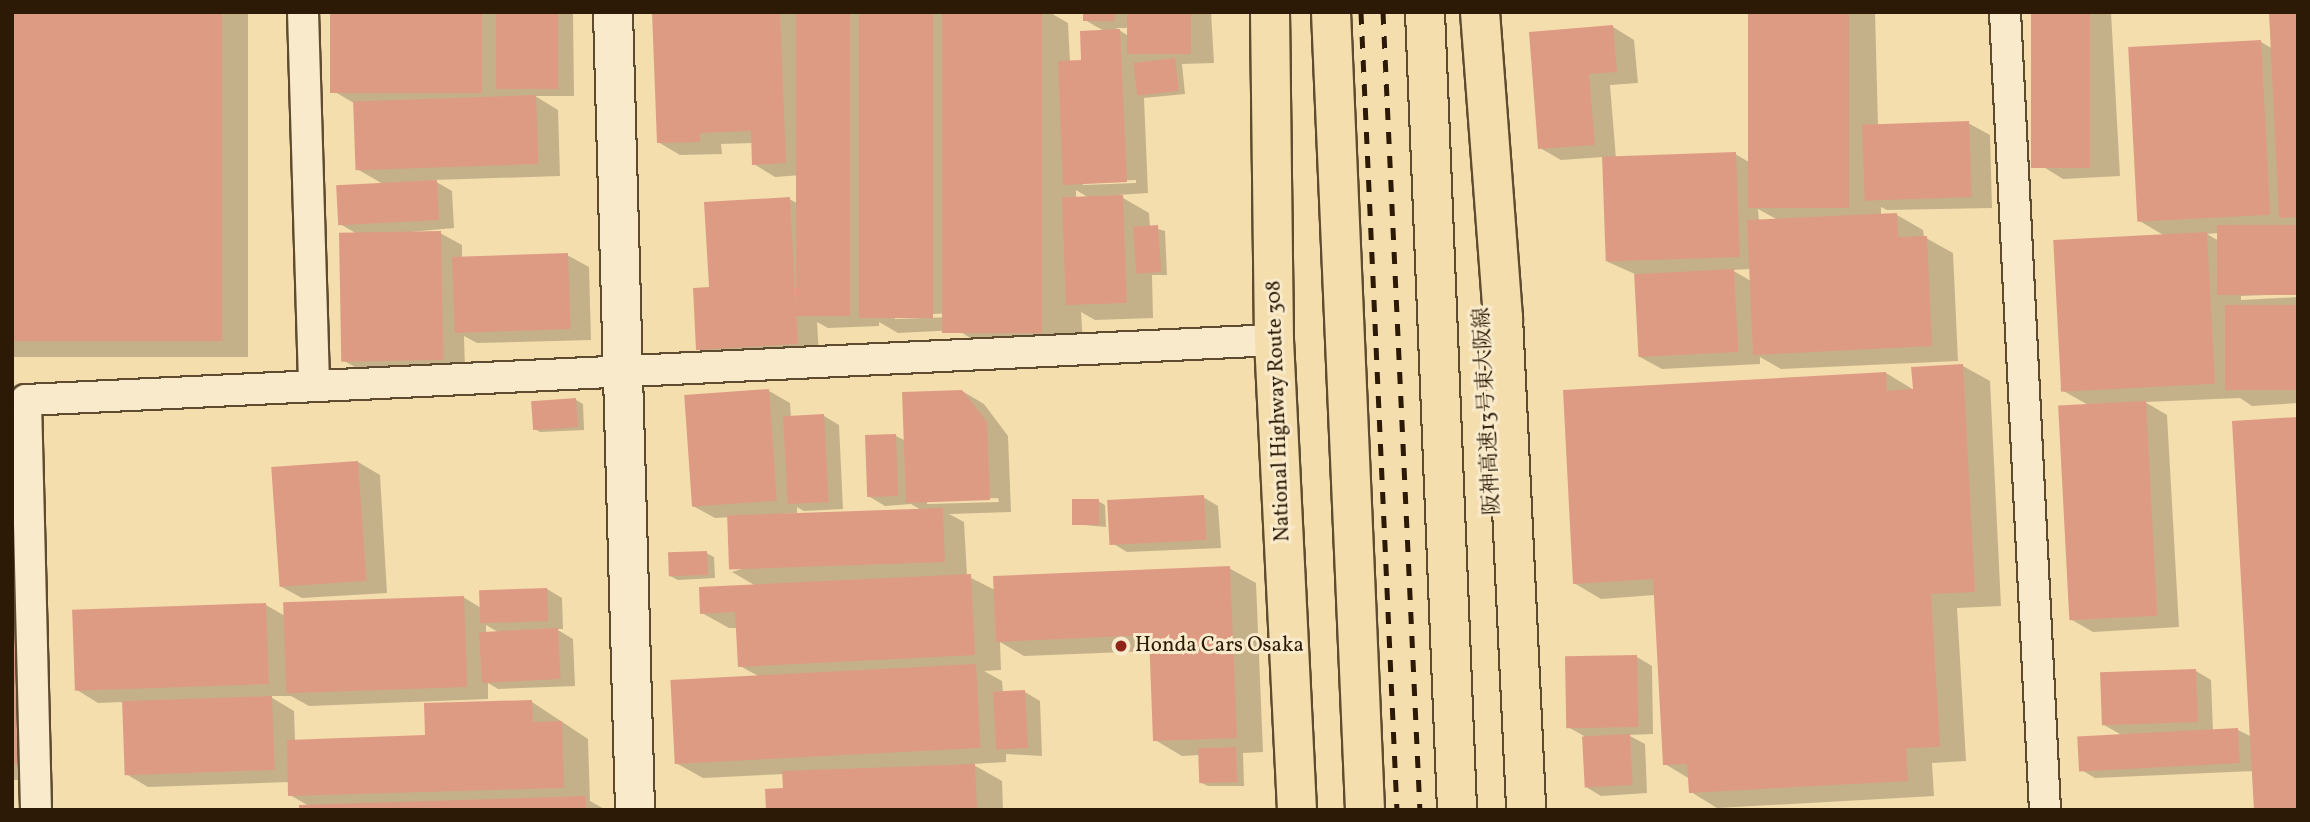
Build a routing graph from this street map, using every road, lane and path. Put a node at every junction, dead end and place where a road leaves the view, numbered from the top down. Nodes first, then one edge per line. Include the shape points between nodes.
1 (303, 12) edge
2 (613, 12) edge
3 (1270, 12) edge
4 (1291, 12) edge
5 (1331, 12) edge
6 (1425, 12) edge
7 (1463, 12) edge
8 (1480, 12) edge
9 (2005, 12) edge
10 (1274, 340) junction
11 (623, 371) junction
12 (314, 386) junction
13 (19, 401) edge
14 (37, 810) edge
15 (635, 810) edge
16 (1297, 810) edge
17 (1315, 810) edge
18 (1365, 810) edge
19 (1457, 810) edge
20 (1509, 810) edge
21 (1526, 810) edge
22 (2045, 810) edge

1 - 12 street
2 - 11 street
3 - 10 highway, National Highway Route 308
4 - 17 highway via 1300,453
5 - 18 highway
6 - 19 highway
7 - 20 highway, 阪神高速13号東大阪線
8 - 21 highway via 1503,318
9 - 22 street
10 - 11 street
10 - 16 highway, National Highway Route 308
11 - 12 street
11 - 15 street
12 - 13 street
13 - 14 street

